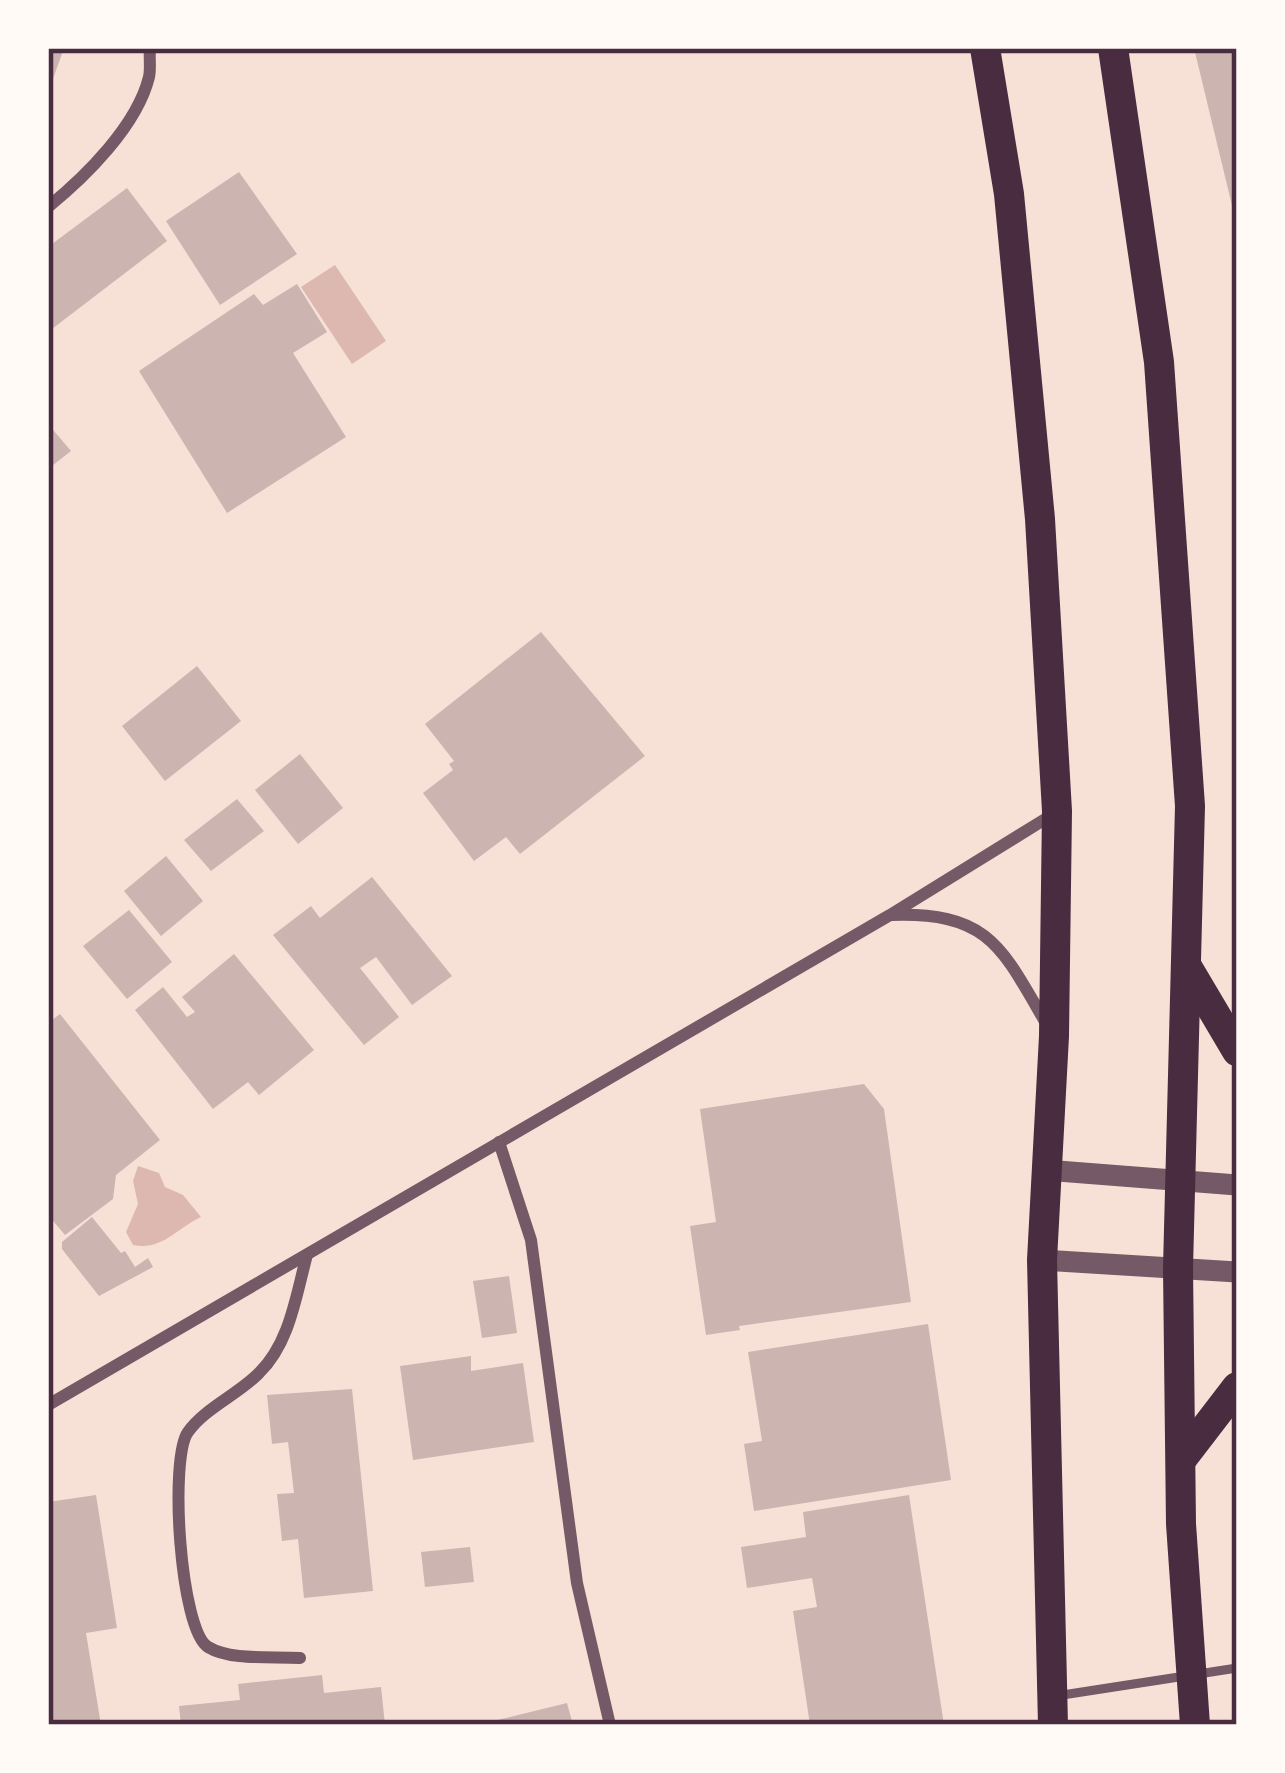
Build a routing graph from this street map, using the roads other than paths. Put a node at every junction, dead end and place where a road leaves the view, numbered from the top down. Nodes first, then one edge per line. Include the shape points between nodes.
1 (150, 48) edge
2 (985, 48) edge
3 (1113, 48) edge
4 (48, 207) edge
5 (1058, 812) junction
6 (890, 915) junction
7 (1186, 965) junction
8 (1054, 1036) junction
9 (1237, 1051) edge
10 (499, 1142) junction
11 (1045, 1170) junction
12 (1182, 1181) junction
13 (1237, 1185) edge
14 (308, 1253) junction
15 (1042, 1260) junction
16 (1178, 1268) junction
17 (1237, 1272) edge
18 (1237, 1387) edge
19 (48, 1405) edge
20 (1181, 1460) junction
21 (300, 1658) dead end
22 (1237, 1668) edge
23 (1192, 1675) junction
24 (1052, 1711) edge
25 (610, 1725) edge
26 (1195, 1725) edge

1 - 4 street via 149,78 126,124 84,178
2 - 5 main road via 1012,217
3 - 7 main road via 1159,362 1190,806
5 - 6 street
5 - 8 main road
6 - 8 street via 926,914 984,934 1004,952
6 - 10 street
7 - 9 main road
7 - 12 main road
8 - 11 main road
10 - 14 street
10 - 25 street via 531,1240 578,1583
11 - 12 street
11 - 15 main road
12 - 13 street
12 - 16 main road
14 - 19 street
14 - 21 street via 283,1342 259,1374 188,1432 179,1468 186,1598 198,1637 222,1652
15 - 16 street
15 - 24 main road
16 - 17 street
16 - 20 main road
18 - 20 main road
20 - 23 main road
22 - 23 lane
23 - 24 lane
23 - 26 main road

